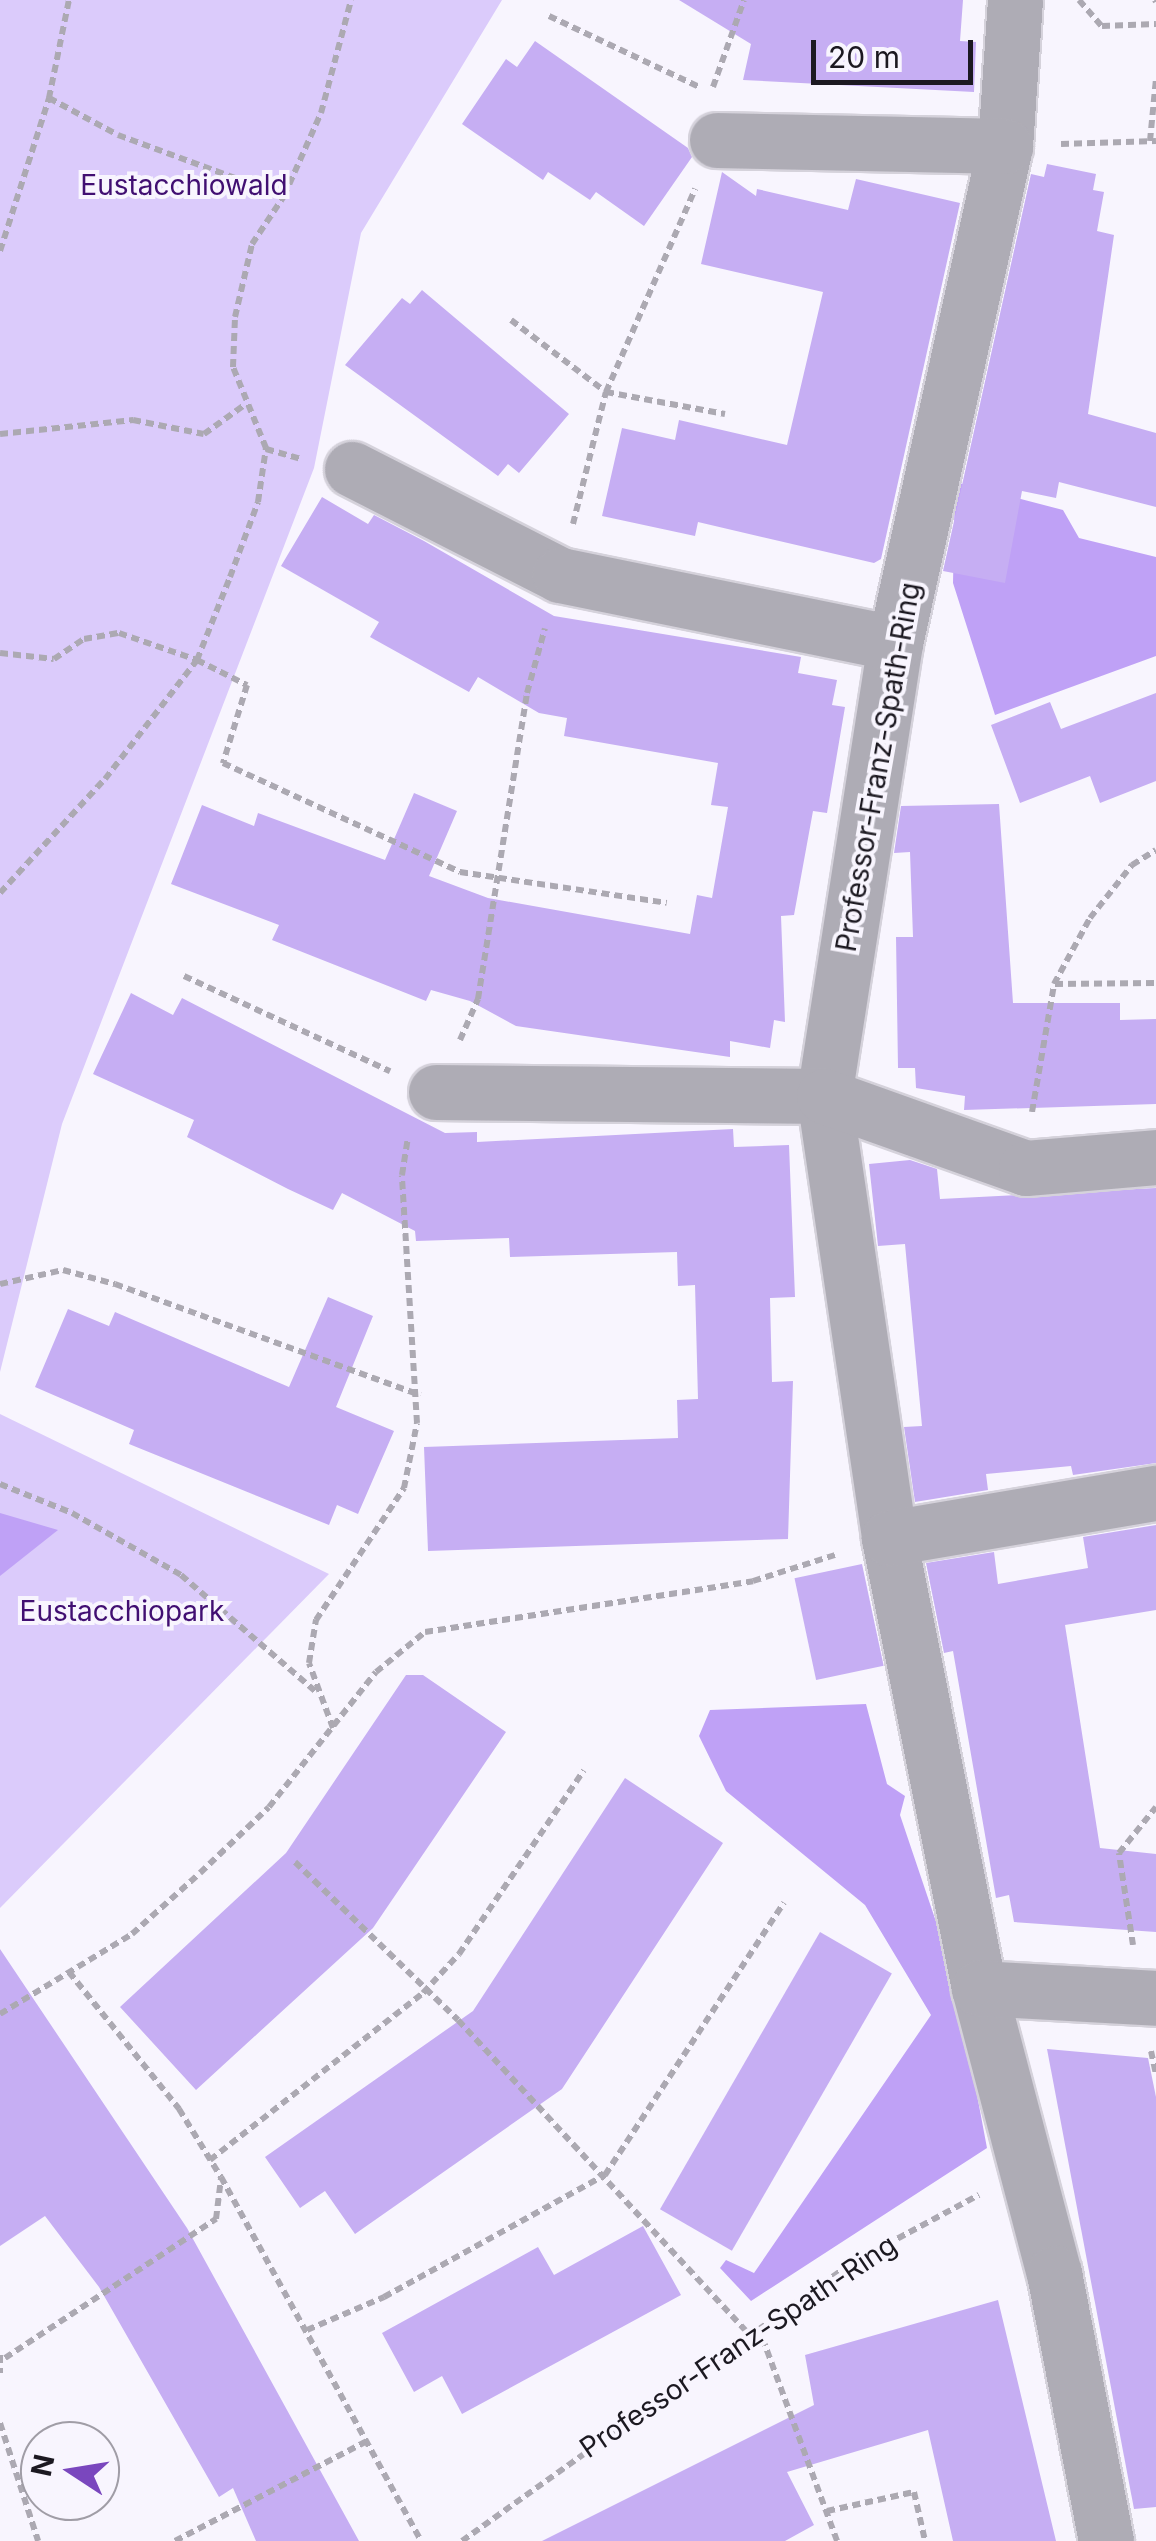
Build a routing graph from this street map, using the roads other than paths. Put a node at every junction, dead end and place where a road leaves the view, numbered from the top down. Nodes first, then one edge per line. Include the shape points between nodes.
1 (1015, 0) edge
2 (717, 140) road end
3 (1004, 146) junction
4 (327, 464) road end
5 (895, 642) junction
6 (436, 1092) road end
7 (824, 1096) junction
8 (1156, 1157) edge
9 (1156, 1493) edge
10 (889, 1538) junction
11 (979, 1988) junction
12 (1148, 1997) edge
13 (1106, 2541) edge

1 - 3 lane, Professor-Franz-Spath-Ring
2 - 3 lane
3 - 5 lane, Professor-Franz-Spath-Ring
4 - 5 lane via 560,575
5 - 7 lane, Professor-Franz-Spath-Ring
6 - 7 lane
7 - 8 lane via 1026,1168
7 - 10 lane, Professor-Franz-Spath-Ring
9 - 10 lane
10 - 11 lane, Professor-Franz-Spath-Ring
11 - 12 lane
11 - 13 lane, Professor-Franz-Spath-Ring via 1028,2176

